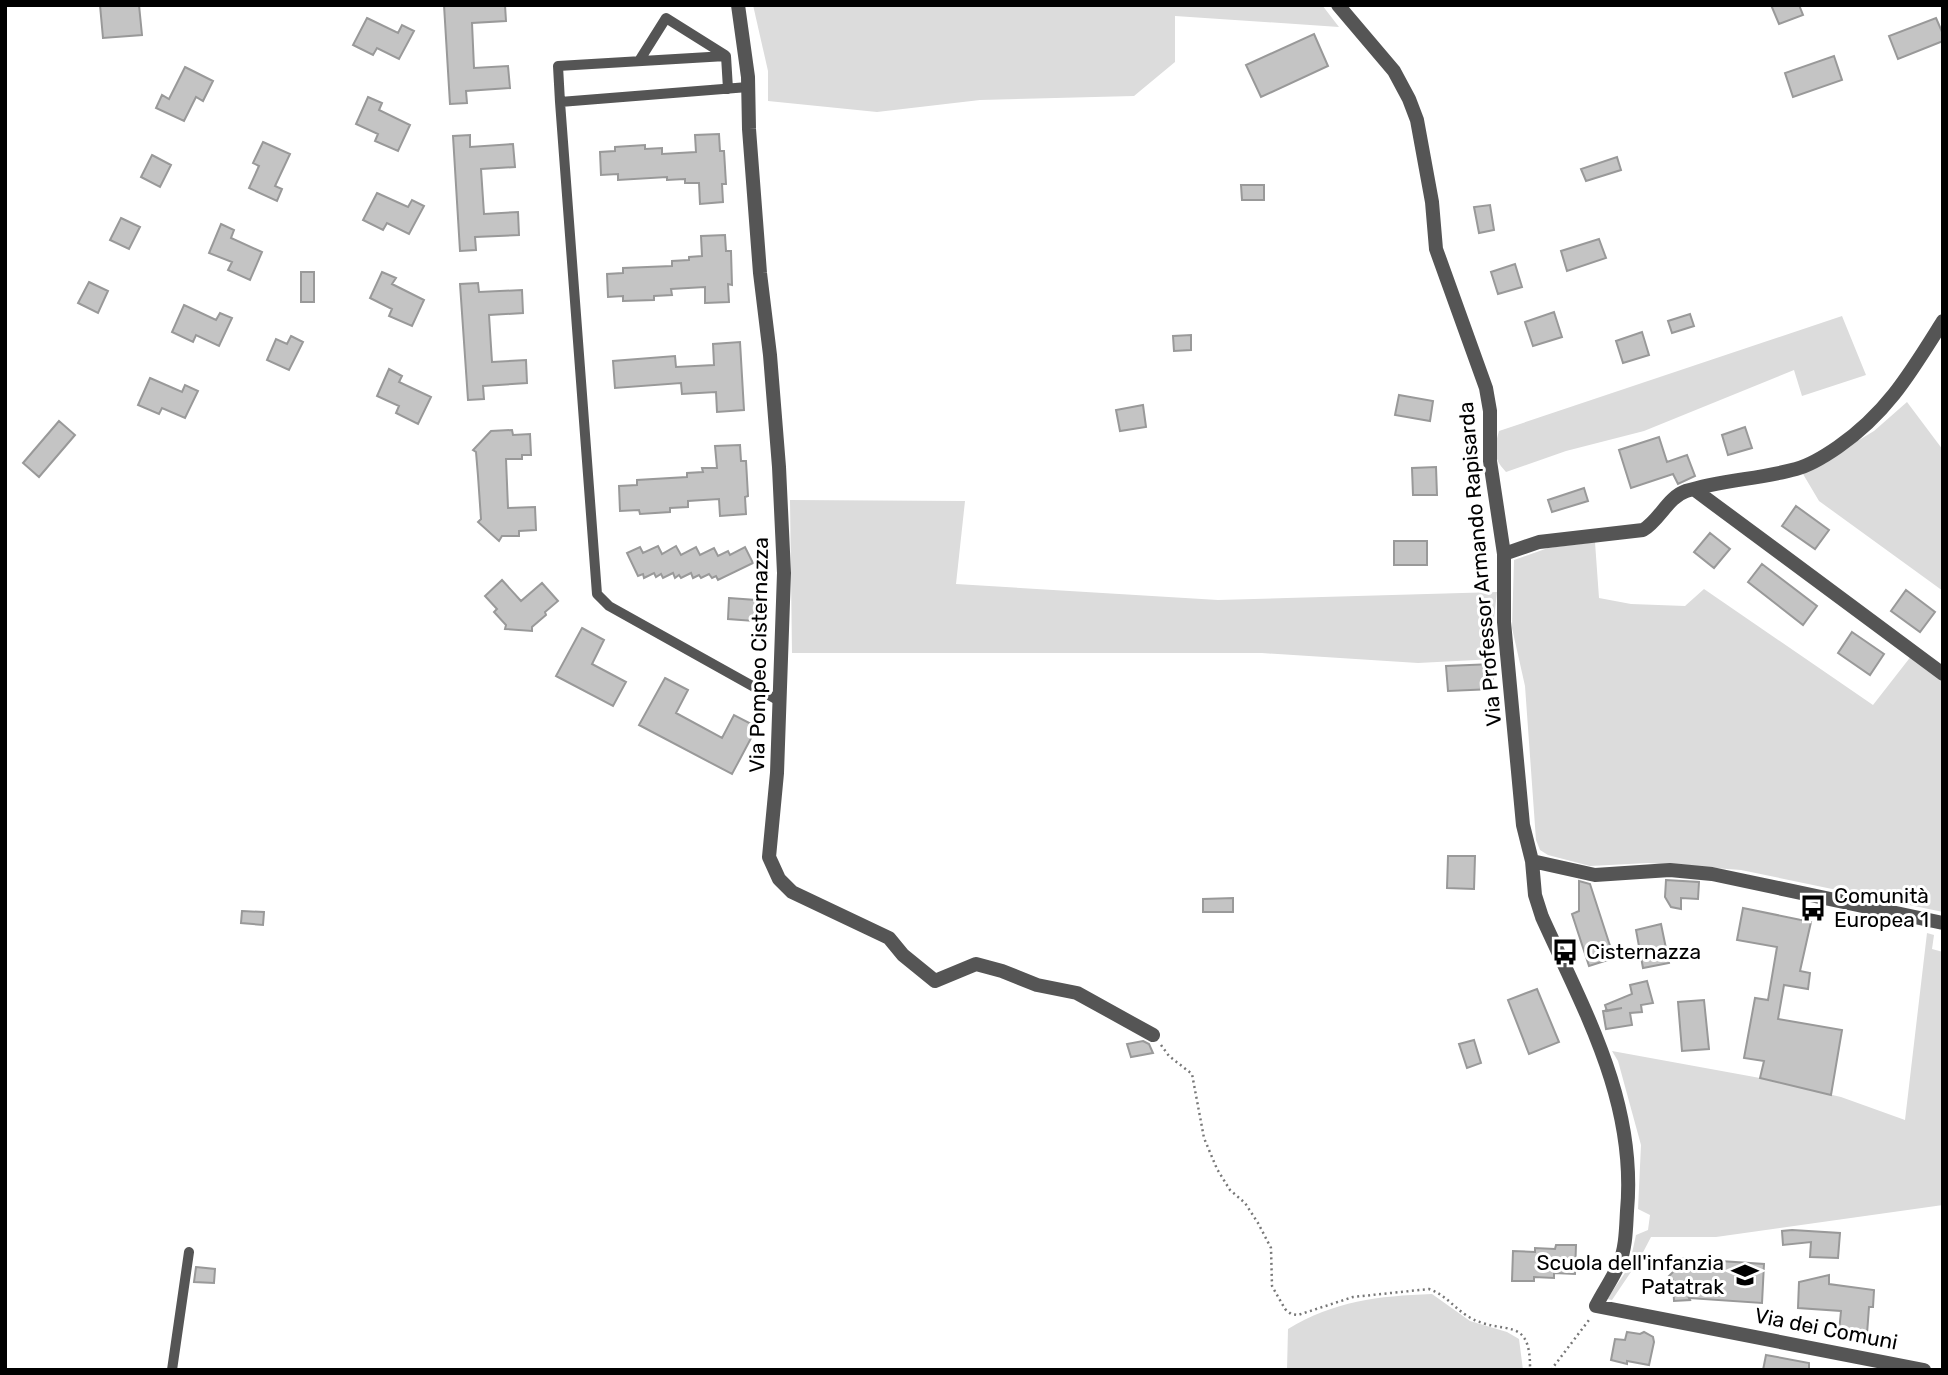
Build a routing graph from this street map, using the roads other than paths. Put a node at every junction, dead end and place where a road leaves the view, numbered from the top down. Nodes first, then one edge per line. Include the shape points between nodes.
1 (738, 5) edge
2 (1338, 5) edge
3 (726, 56) junction
4 (639, 61) junction
5 (748, 88) junction
6 (728, 89) junction
7 (560, 102) junction
8 (1943, 321) edge
9 (1695, 490) junction
10 (1504, 554) junction
11 (1943, 674) edge
12 (781, 702) junction
13 (1532, 861) junction
14 (1943, 923) edge
15 (1153, 1035) road end
16 (189, 1252) dead end
17 (1596, 1306) joint
18 (172, 1370) edge
19 (1924, 1370) edge

1 - 5 street, Via Pompeo Cisternazza
2 - 10 street, Via Professor Armando Rapisarda via 1394,71 1417,120 1436,249 1486,388 1490,461
3 - 4 lane
3 - 4 lane via 666,18
3 - 6 lane
4 - 7 lane via 558,66
5 - 6 lane
5 - 12 street, Via Pompeo Cisternazza via 779,467 784,573
6 - 7 lane
7 - 12 lane via 597,594 609,606
8 - 9 street via 1882,410 1822,458 1799,469
9 - 10 street via 1683,492 1643,530 1539,542
9 - 11 street
10 - 13 street, Via Professor Armando Rapisarda via 1504,622 1523,825
12 - 15 street, Via Pompeo Cisternazza via 769,858 792,892 889,938 935,981 976,964 1077,993
13 - 14 street via 1595,875 1670,870 1712,874
13 - 17 street, Via Professor Armando Rapisarda via 1542,917 1603,1051 1626,1141 1629,1197 1620,1262
16 - 18 lane
17 - 19 street, Via dei Comuni

